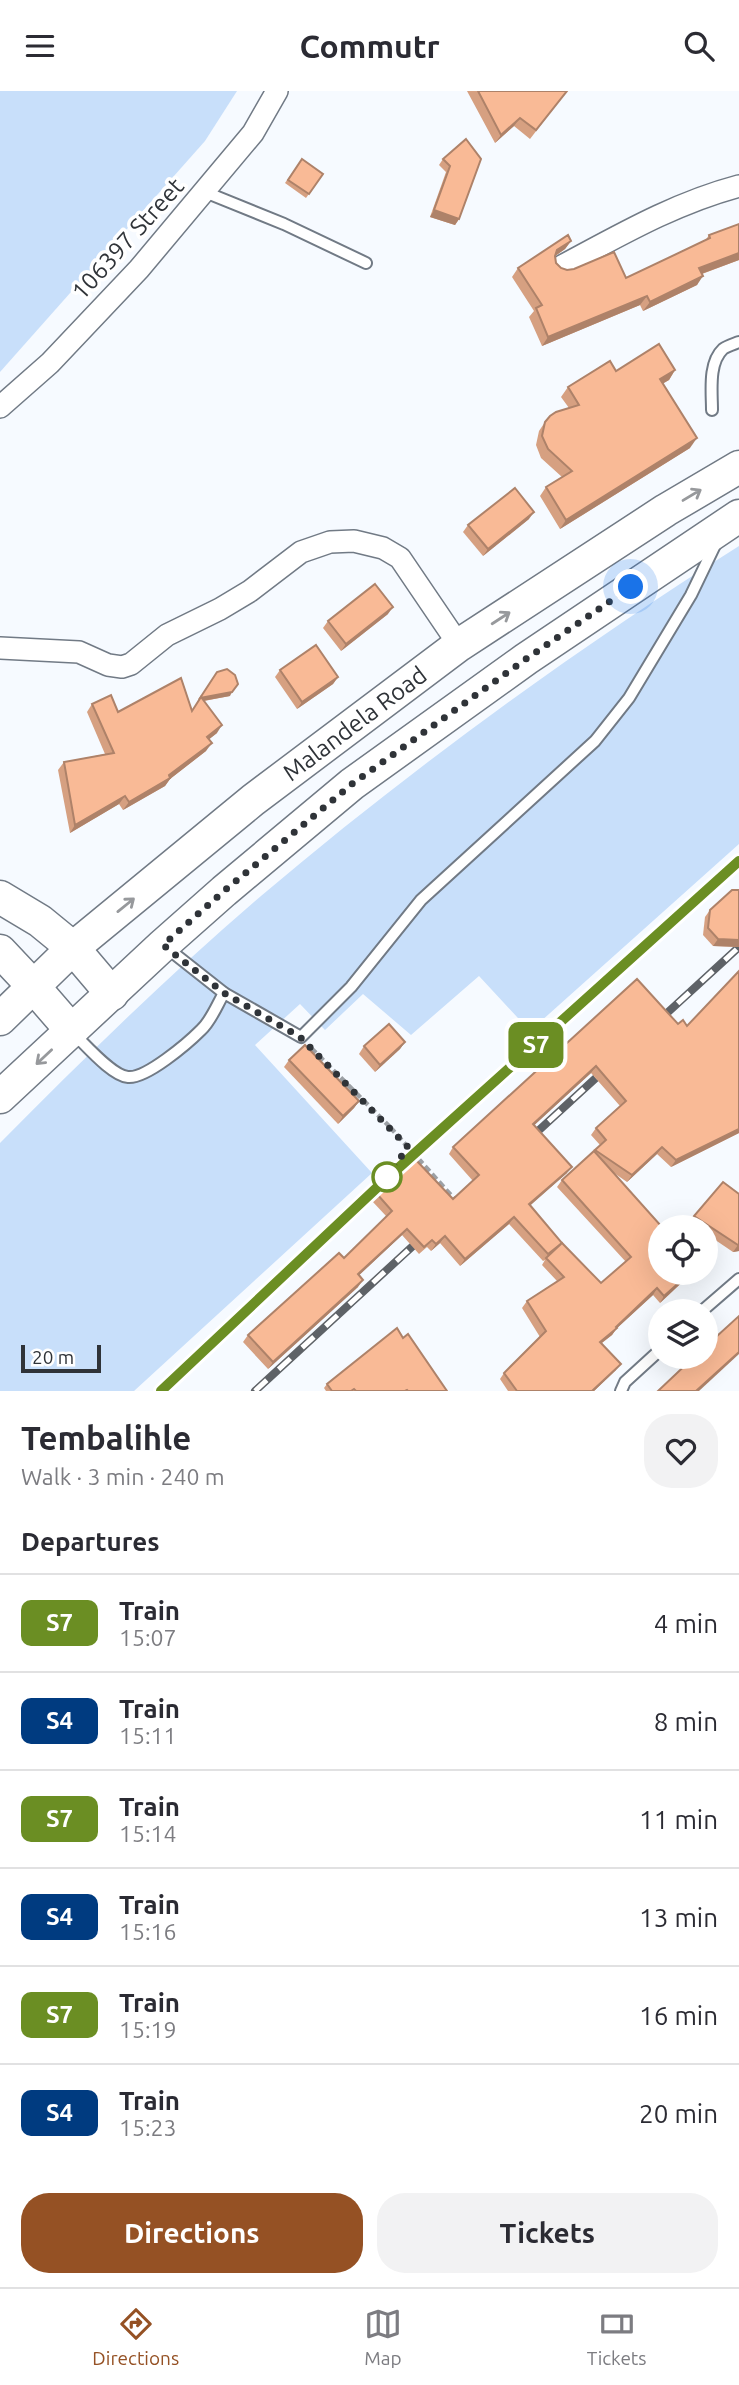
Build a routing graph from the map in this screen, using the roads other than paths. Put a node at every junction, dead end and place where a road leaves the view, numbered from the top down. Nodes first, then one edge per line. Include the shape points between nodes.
1 (277, 91) edge
2 (739, 186) edge
3 (205, 192) junction
4 (366, 263) dead end
5 (562, 266) edge
6 (739, 342) edge
7 (0, 407) edge
8 (712, 410) dead end
9 (739, 467) edge
10 (732, 520) edge
11 (459, 645) junction
12 (0, 648) edge
13 (0, 897) edge
14 (163, 945) junction
15 (73, 948) junction
16 (0, 951) edge
17 (33, 986) junction
18 (224, 993) junction
19 (112, 994) junction
20 (0, 1019) edge
21 (72, 1031) junction
22 (0, 1097) edge
23 (739, 1279) edge
24 (716, 1299) edge
25 (648, 1361) edge
26 (621, 1391) edge

1 - 3 street, 106397 Street via 253,133
2 - 5 street via 652,217
3 - 4 lane
3 - 7 street, 106397 Street via 59,354
6 - 8 lane via 723,349 715,362
11 -> 9 main road, Malandela Road
10 - 14 main road, Malandela Road via 352,784
10 - 18 lane via 629,698 595,741 421,900 351,987 300,1037
11 - 12 street via 400,558 354,541 330,542 301,552 250,591 167,635 122,667 79,652
15 -> 11 main road, Malandela Road via 253,800
13 - 15 main road
14 - 18 lane
14 - 19 main road, Malandela Road
15 - 17 main road, Malandela Road
15 - 19 main road
16 - 17 main road
17 - 20 main road, Malandela Road
17 - 21 main road
18 - 21 lane via 202,1029 137,1076 116,1073
19 - 21 main road, Malandela Road
21 -> 22 main road, Malandela Road
23 - 24 lane
25 - 26 lane

